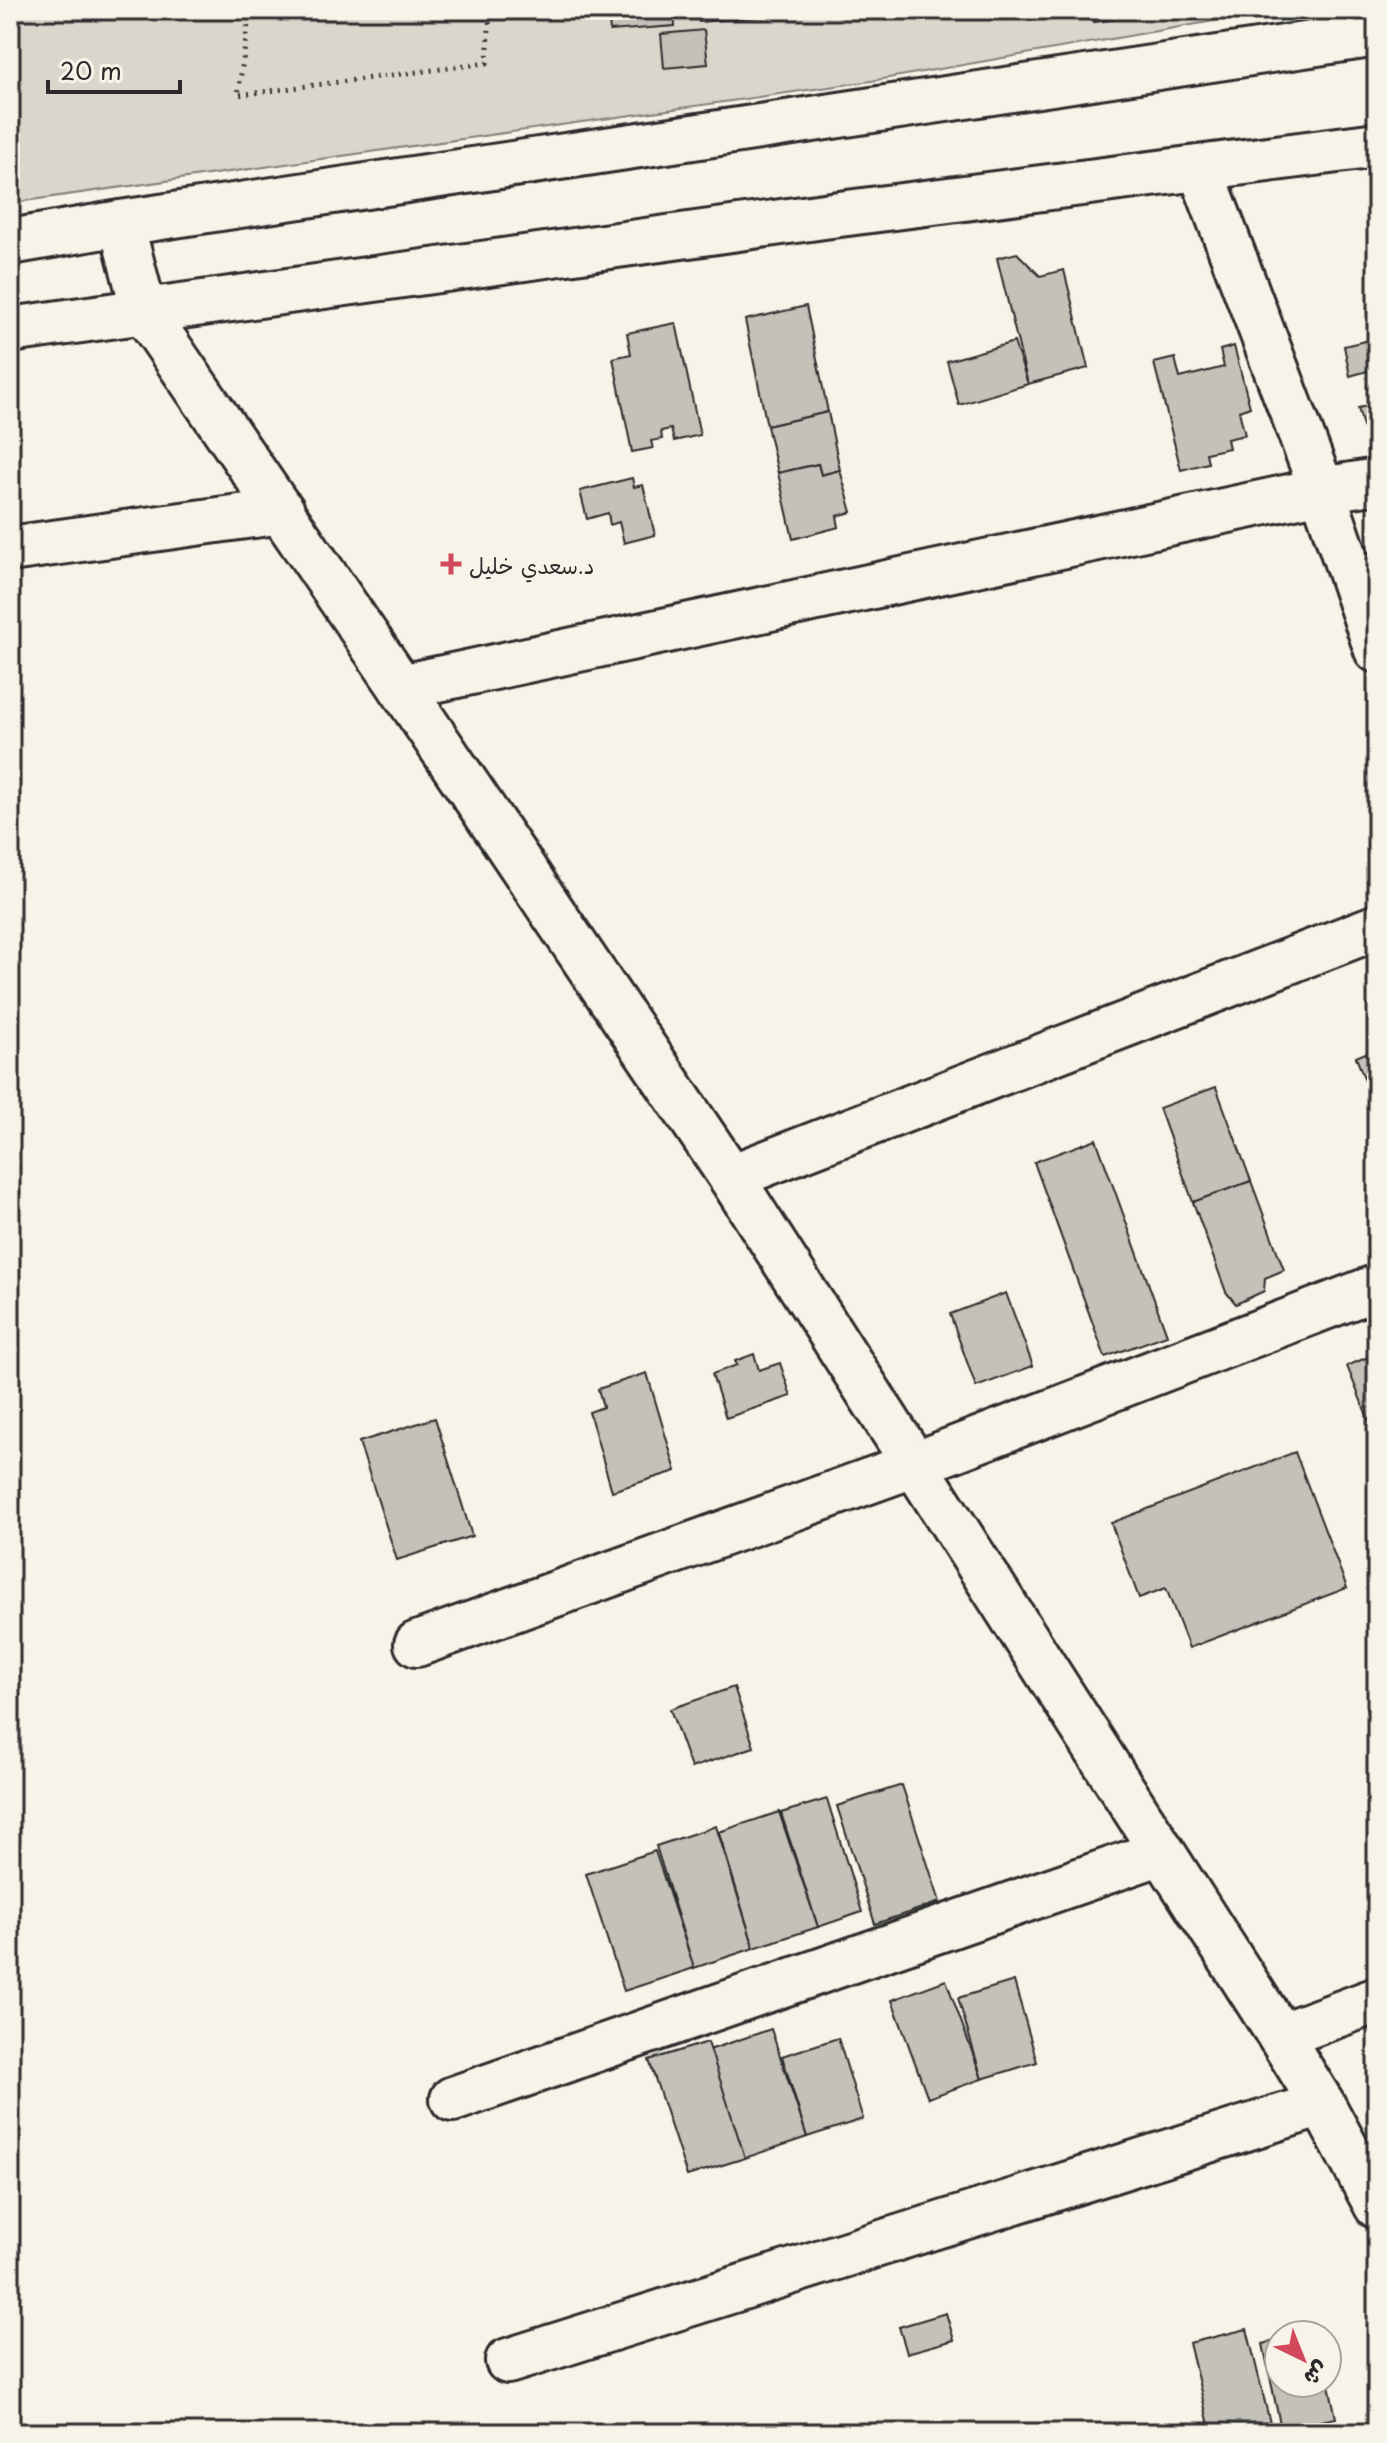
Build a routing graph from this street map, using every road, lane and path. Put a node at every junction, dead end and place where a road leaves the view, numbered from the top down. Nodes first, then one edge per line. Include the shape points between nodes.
1 (250, 10) edge
2 (490, 10) edge
3 (1377, 34) edge
4 (1377, 145) edge
5 (1200, 168) junction
6 (121, 223) junction
7 (10, 242) edge
8 (144, 311) junction
9 (10, 330) edge
10 (1377, 481) edge
11 (1322, 490) junction
12 (282, 511) junction
13 (10, 549) edge
14 (1377, 650) edge
15 (401, 687) junction
16 (1377, 927) edge
17 (731, 1177) junction
18 (1377, 1287) edge
19 (913, 1465) junction
20 (417, 1644) dead end
21 (1162, 1852) junction
22 (1377, 2000) edge
23 (1280, 2036) junction
24 (453, 2099) dead end
25 (1322, 2104) junction
26 (1377, 2206) edge
27 (508, 2361) dead end

1 - 2 path via 238,95 487,63
3 - 6 street
4 - 5 street
5 - 8 street
5 - 11 street
6 - 7 street
6 - 8 street
8 - 9 street
8 - 12 street
10 - 11 street
11 - 14 street
11 - 15 street
12 - 13 street
12 - 15 street
15 - 17 street
16 - 17 street
17 - 19 street
18 - 19 street
19 - 20 street
19 - 21 street
21 - 23 street
21 - 24 street
22 - 23 street
23 - 25 street
25 - 26 street
25 - 27 street

